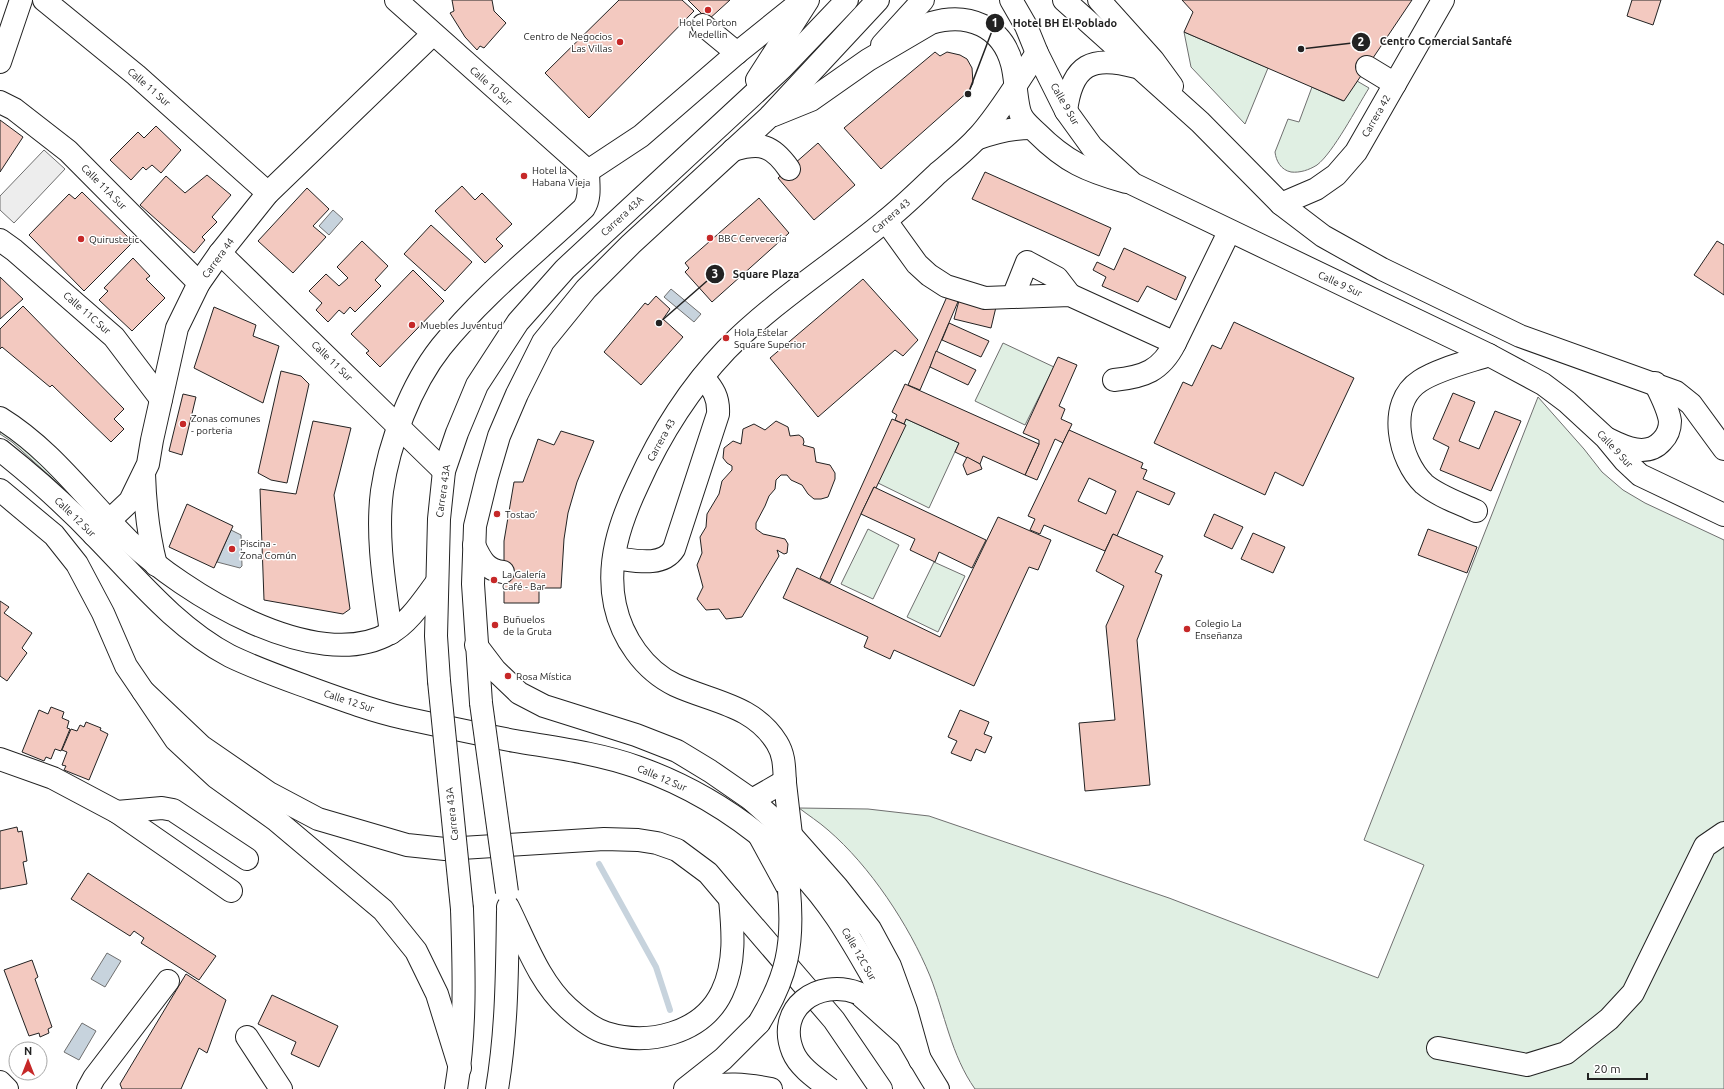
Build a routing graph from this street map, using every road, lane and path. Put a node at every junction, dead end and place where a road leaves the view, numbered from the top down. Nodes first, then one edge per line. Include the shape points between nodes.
1 (21, 0) edge
2 (44, 0) edge
3 (396, 0) edge
4 (803, 0) edge
5 (808, 0) edge
6 (848, 0) edge
7 (878, 0) edge
8 (923, 0) edge
9 (1011, 0) edge
10 (1064, 0) edge
11 (1443, 0) edge
12 (1106, 7) edge
13 (703, 25) dead end
14 (433, 34) junction
15 (737, 53) junction
16 (1037, 53) junction
17 (868, 60) junction
18 (0, 62) edge
19 (1136, 67) junction
20 (1367, 67) dead end
21 (1016, 84) junction
22 (1395, 84) junction
23 (0, 102) edge
24 (741, 105) junction
25 (1066, 111) junction
26 (769, 117) junction
27 (1200, 122) junction
28 (1031, 128) junction
29 (976, 139) junction
30 (733, 150) junction
31 (789, 168) dead end
32 (588, 172) junction
33 (1132, 184) junction
34 (268, 193) junction
35 (1281, 204) junction
36 (886, 221) junction
37 (1229, 232) junction
38 (0, 240) edge
39 (220, 253) junction
40 (199, 284) junction
41 (1070, 295) junction
42 (1013, 297) junction
43 (1175, 343) junction
44 (1489, 355) junction
45 (703, 377) junction
46 (1114, 380) dead end
47 (1656, 383) junction
48 (161, 399) junction
49 (0, 418) edge
50 (398, 425) junction
51 (1606, 438) junction
52 (1724, 449) edge
53 (0, 450) edge
54 (444, 471) junction
55 (144, 472) junction
56 (0, 490) edge
57 (0, 503) edge
58 (1476, 511) dead end
59 (1724, 515) edge
60 (111, 520) junction
61 (41, 523) junction
62 (94, 535) junction
63 (474, 545) junction
64 (614, 558) junction
65 (156, 565) junction
66 (503, 572) dead end
67 (437, 582) junction
68 (145, 589) junction
69 (215, 604) junction
70 (391, 633) junction
71 (476, 645) junction
72 (143, 691) junction
73 (0, 759) edge
74 (785, 781) junction
75 (752, 800) junction
76 (117, 812) junction
77 (1724, 833) edge
78 (759, 835) junction
79 (791, 835) junction
80 (247, 859) dead end
81 (231, 891) dead end
82 (507, 899) junction
83 (730, 899) junction
84 (168, 981) dead end
85 (906, 1036) junction
86 (247, 1037) dead end
87 (1438, 1048) dead end
88 (920, 1060) junction
89 (458, 1079) edge
90 (0, 1082) edge
91 (7, 1089) edge
92 (88, 1089) edge
93 (281, 1089) edge
94 (497, 1089) edge
95 (685, 1089) edge
96 (699, 1089) edge
97 (771, 1089) edge
98 (830, 1089) edge
99 (881, 1089) edge
100 (938, 1089) edge

1 - 18 main road
2 - 34 main road, Calle 11 Sur via 136,75
3 - 14 main road, Calle 10 Sur
4 - 15 main road
5 - 24 main road
6 - 24 main road, Carrera 43A via 782,68
7 - 26 main road
8 - 17 main road
9 - 16 main road, Calle 9 Sur via 1026,26
10 - 19 main road
11 - 22 main road, Carrera 42
12 - 27 main road via 1153,60
13 - 15 main road
14 - 32 main road, Calle 10 Sur
14 - 34 main road, Carrera 44
15 - 32 main road via 641,136
16 - 21 main road, Carrera 43
16 - 25 main road, Calle 9 Sur
17 - 21 main road via 931,23 966,19 990,30 1000,39 1007,50
17 - 26 main road via 811,100
19 - 25 main road via 1105,61 1091,64 1080,72 1072,83
19 - 27 main road
20 - 22 main road
21 - 28 main road via 1021,115
21 - 29 main road, Carrera 43
22 - 35 main road, Carrera 42 via 1356,152 1336,175 1316,189
23 - 40 main road, Calle 11A Sur via 14,109
24 - 54 main road, Carrera 43A via 565,269 518,322 477,385
25 - 33 main road, Calle 9 Sur via 1092,147
26 - 30 main road
27 - 35 main road
28 - 29 main road, Carrera 43 via 999,131
28 - 33 main road via 1070,161 1093,173
29 - 36 main road, Carrera 43
30 - 31 main road via 750,146 766,147 776,152
30 - 63 main road via 586,289 544,342 499,436 475,526
32 - 50 main road via 589,194 584,208 482,303 441,348 417,386
33 - 37 main road, Calle 9 Sur
34 - 39 main road, Carrera 44
35 - 47 main road via 1306,225 1347,250 1520,336
36 - 42 main road via 917,264 946,286 985,298
36 - 45 main road, Carrera 43 via 761,318
37 - 43 main road
37 - 44 main road, Calle 9 Sur
38 - 48 main road, Calle 11C Sur via 114,337
39 - 40 main road, Carrera 44
39 - 50 main road, Calle 11 Sur
40 - 48 main road, Carrera 44 via 177,328
41 - 42 main road
41 - 42 main road via 1057,278 1027,262
41 - 43 main road
43 - 46 main road via 1163,361 1148,373 1136,378
44 - 51 main road, Calle 9 Sur via 1543,384
44 - 58 main road via 1420,380 1405,399 1400,420 1405,455 1412,470 1435,491
45 - 64 main road, Carrera 43 via 679,409 648,462 626,510
45 - 64 main road via 718,399 718,414 674,548 670,556 657,560
47 - 51 main road via 1670,422 1667,435 1658,446 1642,451 1624,447
47 - 52 main road via 1676,392 1691,404
48 - 55 main road, Carrera 44 via 148,464
49 - 60 main road via 50,457
50 - 54 main road, Calle 11 Sur
50 - 70 main road via 382,492 381,557
51 - 59 main road, Calle 9 Sur via 1640,475
53 - 62 main road, Calle 12 Sur via 53,495
54 - 67 main road, Carrera 43A
55 - 60 main road, Carrera 44 via 130,501
55 - 65 main road via 148,531
56 - 61 main road
57 - 61 main road
60 - 62 main road, Carrera 44
60 - 65 main road
61 - 72 main road via 64,547 80,570 100,607 126,666
62 - 68 main road, Calle 12 Sur
63 - 66 main road via 486,567
63 - 71 main road
64 - 74 main road, Carrera 43 via 614,603 622,629 632,648 652,670 675,685 745,711 767,729 778,745 785,763
65 - 69 main road
67 - 70 main road via 415,610
67 - 89 main road, Carrera 43A, bridge via 436,636 439,681 462,909 465,987
68 - 69 main road
68 - 78 main road, Calle 12 Sur via 204,640 231,656 282,678 400,717 588,754 637,767 687,788 735,816
69 - 70 main road via 284,635 310,641 354,643 373,641
71 - 75 main road via 495,670 520,693 544,706 636,735 677,752 710,770
71 - 82 main road, bridge via 481,703
72 - 83 main road via 201,746 269,793 318,820 407,845 445,849 604,838 657,843 677,850 691,859 708,873
72 - 89 main road via 176,740 216,777 276,820 383,910 416,951 437,994
73 - 76 main road via 53,778
74 - 75 main road
74 - 79 main road, Carrera 43
75 - 79 main road
76 - 80 main road via 162,808 173,810
76 - 81 main road
77 - 87 main road via 1705,846 1633,993 1609,1018 1566,1053 1527,1066
78 - 85 main road, Calle 12C Sur via 802,875 838,917
78 - 95 main road, bridge via 789,890 792,918 784,973 759,1023 723,1059
79 - 88 main road via 870,929 890,966
82 - 83 main road via 535,964 553,992 568,1008 605,1033 635,1039 664,1036 691,1025 710,1011 722,991 731,963 733,934
82 - 94 main road via 507,990
83 - 99 main road via 834,1020
84 - 92 main road
85 - 88 main road, Calle 12C Sur
85 - 98 main road, bridge via 858,993 836,988 815,993 796,1008 789,1022 788,1038 793,1053 806,1070
86 - 93 main road
88 - 100 main road, Calle 12C Sur
90 - 91 main road
96 - 97 main road via 716,1084 744,1083

